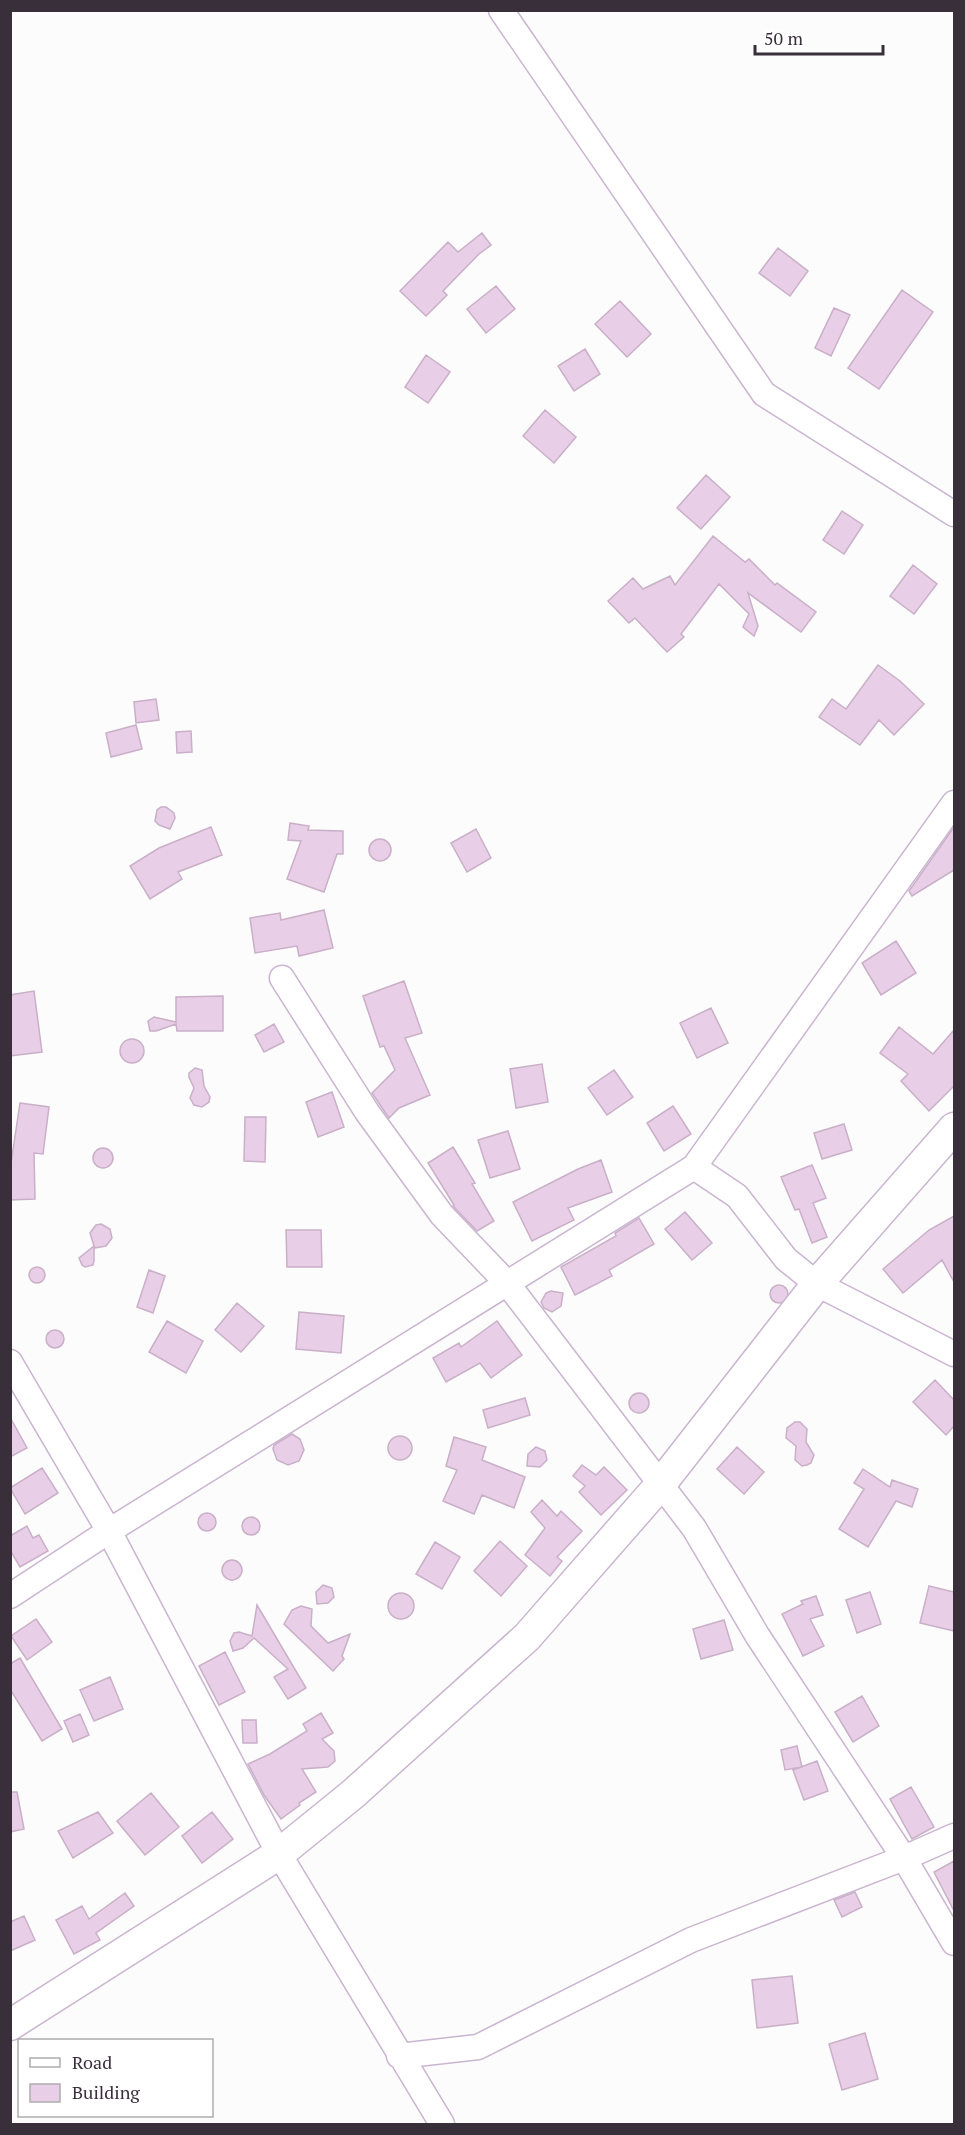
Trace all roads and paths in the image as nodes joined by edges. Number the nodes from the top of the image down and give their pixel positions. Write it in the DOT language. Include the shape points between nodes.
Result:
graph roads {
  1 [pos="501,10"];
  2 [pos="954,514"];
  3 [pos="954,803"];
  4 [pos="282,978"];
  5 [pos="954,1128"];
  6 [pos="694,1167"];
  7 [pos="507,1283"];
  8 [pos="817,1284"];
  9 [pos="954,1354"];
  10 [pos="10,1362"];
  11 [pos="660,1485"];
  12 [pos="109,1531"];
  13 [pos="10,1596"];
  14 [pos="954,1836"];
  15 [pos="279,1854"];
  16 [pos="904,1858"];
  17 [pos="954,1943"];
  18 [pos="10,2025"];
  19 [pos="399,2055"];
  20 [pos="442,2124"];
  1 -- 2 [label="street" via="764,394"];
  3 -- 6 [label="street"];
  4 -- 7 [label="street" via="367,1112 442,1215"];
  5 -- 8 [label="main road"];
  6 -- 7 [label="street"];
  6 -- 8 [label="street" via="737,1196 786,1259"];
  7 -- 11 [label="street"];
  7 -- 12 [label="street"];
  8 -- 9 [label="street"];
  8 -- 11 [label="main road"];
  10 -- 12 [label="street"];
  11 -- 15 [label="main road" via="527,1637 353,1794"];
  11 -- 16 [label="street" via="694,1528 757,1635"];
  12 -- 13 [label="street"];
  12 -- 15 [label="street"];
  14 -- 16 [label="street"];
  15 -- 18 [label="main road"];
  15 -- 19 [label="street"];
  16 -- 17 [label="street"];
  16 -- 19 [label="street" via="691,1940 478,2047"];
  19 -- 20 [label="street"];
}
